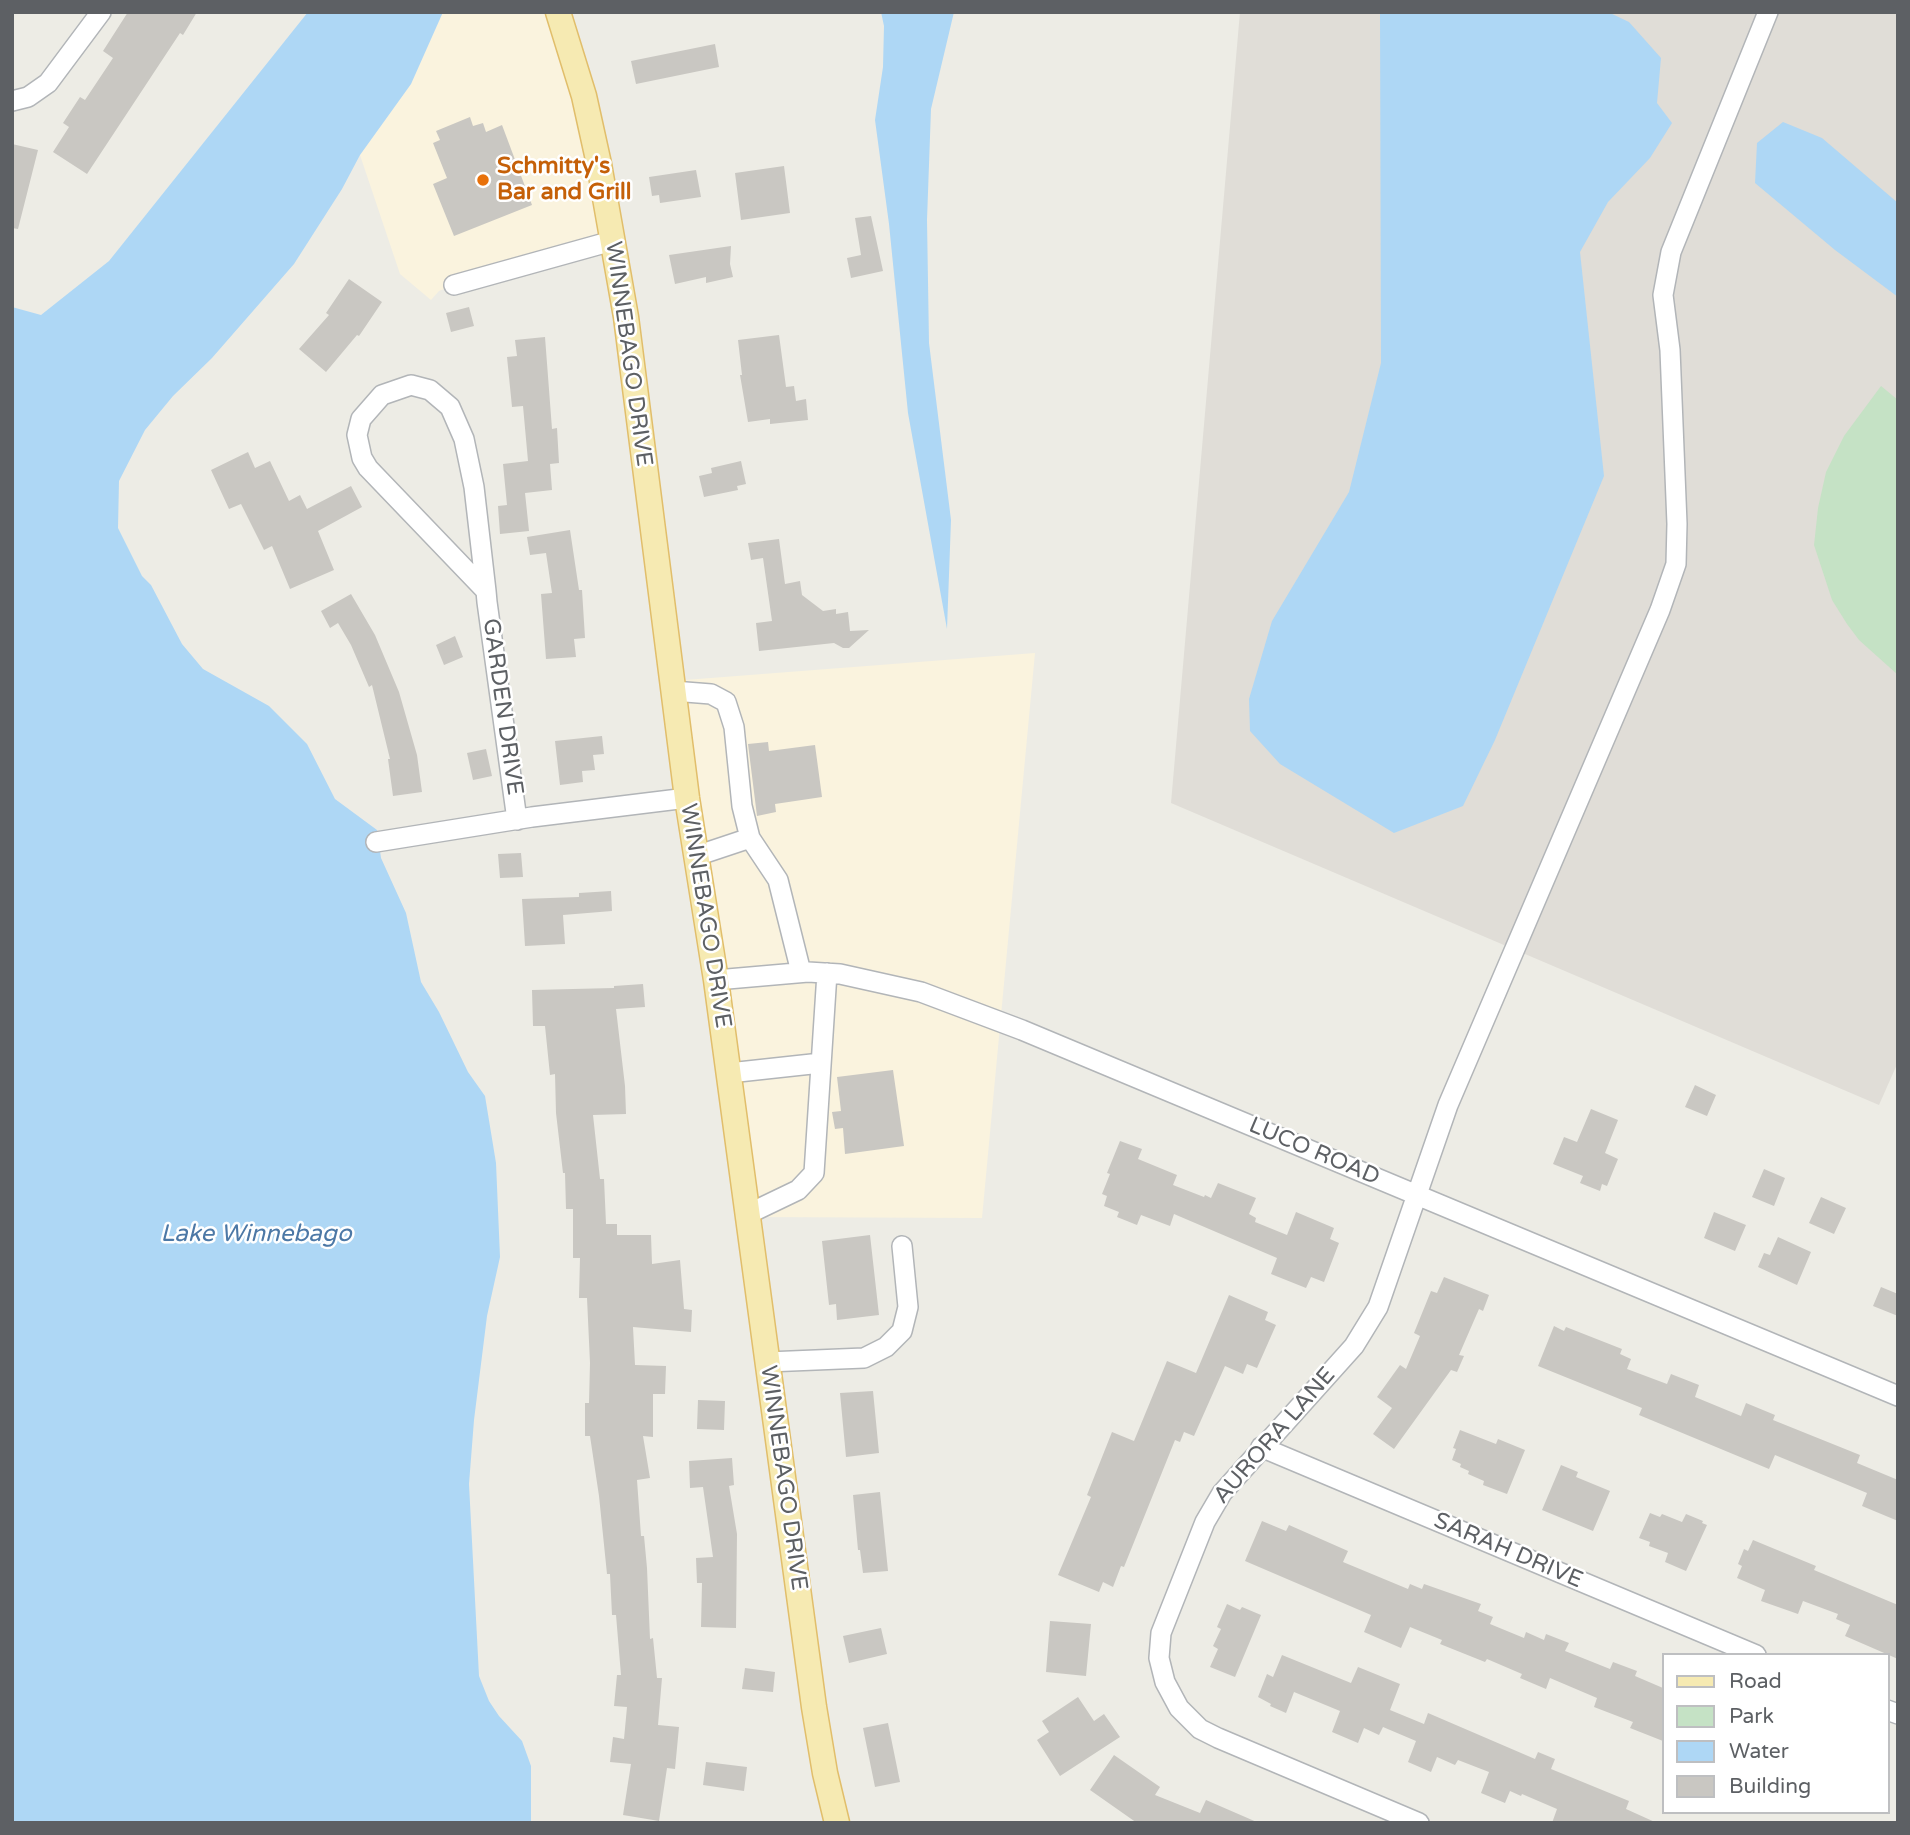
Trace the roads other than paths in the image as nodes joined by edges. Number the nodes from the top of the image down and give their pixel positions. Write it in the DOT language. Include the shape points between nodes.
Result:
graph roads {
  1 [pos="101,12"];
  2 [pos="558,12"];
  3 [pos="1768,12"];
  4 [pos="12,101"];
  5 [pos="612,241"];
  6 [pos="454,285"];
  7 [pos="486,591"];
  8 [pos="673,691"];
  9 [pos="687,797"];
  10 [pos="517,820"];
  11 [pos="750,838"];
  12 [pos="376,842"];
  13 [pos="696,856"];
  14 [pos="801,972"];
  15 [pos="827,973"];
  16 [pos="716,980"];
  17 [pos="821,1063"];
  18 [pos="729,1073"];
  19 [pos="1416,1195"];
  20 [pos="748,1214"];
  21 [pos="902,1246"];
  22 [pos="767,1362"];
  23 [pos="1898,1396"];
  24 [pos="1261,1447"];
  25 [pos="1751,1653"];
  26 [pos="838,1823"];
  27 [pos="1419,1823"];
  1 -- 4 [label="street" via="48,83 28,97"];
  2 -- 5 [label="main road, WINNEBAGO DRIVE" via="584,96"];
  3 -- 19 [label="street, AURORA LANE" via="1671,252 1663,295 1670,363 1676,564 1448,1105"];
  5 -- 6 [label="street"];
  5 -- 8 [label="main road, WINNEBAGO DRIVE" via="626,317"];
  7 -- 7 [label="street, GARDEN DRIVE" via="474,487 464,439 450,407 430,390 411,385 382,395 361,419 357,435 362,458"];
  7 -- 10 [label="street, GARDEN DRIVE"];
  8 -- 9 [label="main road, WINNEBAGO DRIVE"];
  8 -- 11 [label="street" via="711,695 726,702 734,727"];
  9 -- 10 [label="street, GARDEN DRIVE"];
  9 -- 13 [label="main road, WINNEBAGO DRIVE"];
  10 -- 12 [label="street"];
  11 -- 13 [label="street"];
  11 -- 14 [label="street" via="778,880"];
  13 -- 16 [label="main road, WINNEBAGO DRIVE"];
  14 -- 15 [label="street, LUCO ROAD"];
  14 -- 16 [label="street, LUCO ROAD"];
  15 -- 17 [label="street"];
  15 -- 19 [label="street, LUCO ROAD" via="895,984 970,1009"];
  16 -- 18 [label="main road, WINNEBAGO DRIVE"];
  17 -- 18 [label="street"];
  17 -- 20 [label="street" via="814,1173 798,1190"];
  18 -- 20 [label="main road, WINNEBAGO DRIVE"];
  19 -- 23 [label="street, LUCO ROAD"];
  19 -- 24 [label="street, AURORA LANE" via="1369,1325"];
  20 -- 22 [label="main road, WINNEBAGO DRIVE"];
  21 -- 22 [label="street" via="908,1307 902,1331 886,1348 864,1358"];
  22 -- 26 [label="main road, WINNEBAGO DRIVE" via="814,1707"];
  24 -- 25 [label="street, SARAH DRIVE"];
  24 -- 27 [label="street, AURORA LANE" via="1211,1510 1165,1618 1159,1658 1168,1691 1185,1716 1209,1734"];
}
